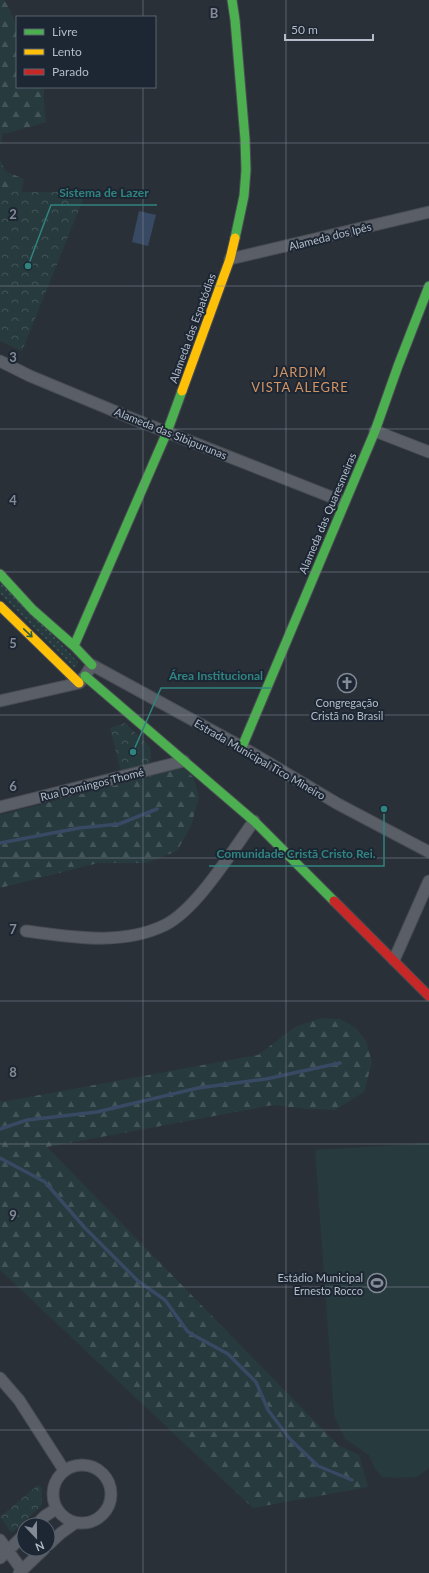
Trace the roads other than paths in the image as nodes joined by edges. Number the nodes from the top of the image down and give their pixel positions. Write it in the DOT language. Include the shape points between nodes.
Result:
graph roads {
  1 [pos="232,0"];
  2 [pos="429,212"];
  3 [pos="230,259"];
  4 [pos="429,286"];
  5 [pos="0,361"];
  6 [pos="375,431"];
  7 [pos="167,432"];
  8 [pos="429,452"];
  9 [pos="344,502"];
  10 [pos="0,574"];
  11 [pos="0,606"];
  12 [pos="74,646"];
  13 [pos="92,665"];
  14 [pos="82,679"];
  15 [pos="0,701"];
  16 [pos="242,747"];
  17 [pos="184,761"];
  18 [pos="0,807"];
  19 [pos="254,821"];
  20 [pos="429,852"];
  21 [pos="429,880"];
  22 [pos="26,931"];
  23 [pos="394,960"];
  24 [pos="429,996"];
  25 [pos="0,1378"];
  26 [pos="64,1470"];
  27 [pos="56,1509"];
  28 [pos="44,1517"];
  29 [pos="75,1523"];
  30 [pos="56,1538"];
  31 [pos="0,1540"];
  32 [pos="16,1542"];
  33 [pos="3,1554"];
  34 [pos="36,1557"];
  35 [pos="21,1572"];
  1 -- 3 [label="street, Alameda das Espatódias" via="245,131 246,170 244,196"];
  2 -- 3 [label="street, Alameda dos Ipês"];
  3 -- 7 [label="street, Alameda das Espatódias"];
  4 -- 6 [label="street, Alameda das Quaresmeiras"];
  5 -- 7 [label="street, Alameda das Sibipurunas" via="30,376"];
  6 -- 8 [label="street"];
  6 -- 9 [label="street, Alameda das Quaresmeiras"];
  7 -- 9 [label="street, Alameda das Sibipurunas"];
  7 -- 12 [label="street, Alameda das Espatódias"];
  9 -- 16 [label="street, Alameda das Quaresmeiras"];
  10 -- 12 [label="street" via="33,610"];
  11 -- 14 [label="street, one-way"];
  12 -- 13 [label="street"];
  13 -- 14 [label="street"];
  13 -- 16 [label="street, Estrada Municipal Tico Mineiro"];
  14 -- 15 [label="street"];
  14 -- 17 [label="street"];
  16 -- 20 [label="street, Estrada Municipal Tico Mineiro" via="338,804"];
  17 -- 18 [label="street, Rua Domingos Thomé"];
  17 -- 19 [label="street"];
  19 -- 22 [label="street" via="187,909 166,924 143,934 112,938 74,938"];
  19 -- 23 [label="street"];
  21 -- 23 [label="street"];
  23 -- 24 [label="street"];
  25 -- 26 [label="street" via="19,1400"];
  26 -- 27 [label="street" via="54,1485 52,1498"];
  26 -- 29 [label="street" via="76,1465 90,1466 101,1472 111,1488 111,1501 105,1513 88,1523"];
  27 -- 28 [label="street"];
  27 -- 29 [label="street" via="64,1518"];
  29 -- 30 [label="street"];
  31 -- 33 [label="street"];
  32 -- 33 [label="street"];
  33 -- 35 [label="street"];
  34 -- 35 [label="street"];
}
